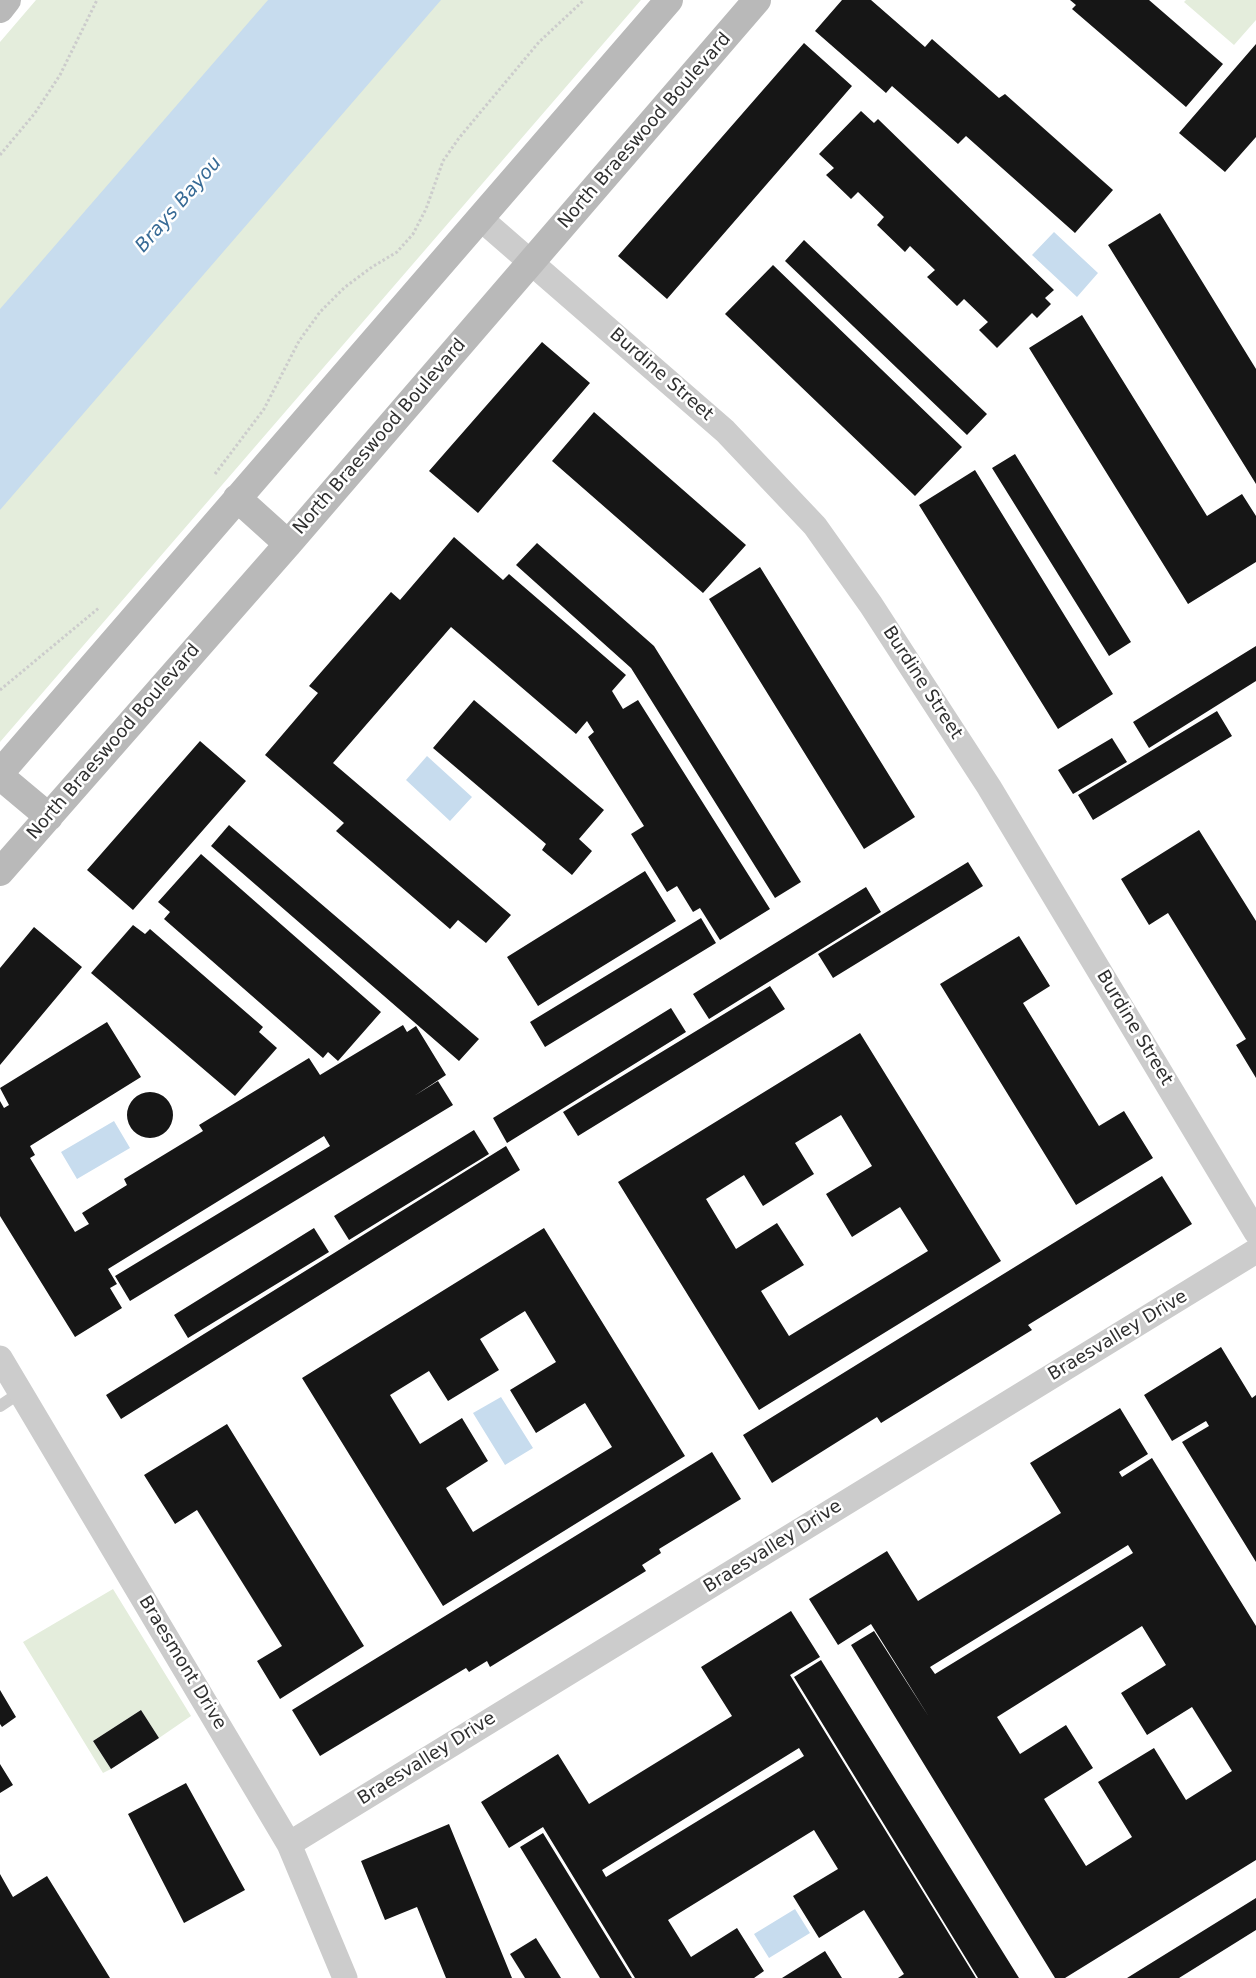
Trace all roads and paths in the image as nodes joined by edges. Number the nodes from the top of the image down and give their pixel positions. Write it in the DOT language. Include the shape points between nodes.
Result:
graph roads {
  1 [pos="7,0"];
  2 [pos="97,0"];
  3 [pos="584,0"];
  4 [pos="669,0"];
  5 [pos="757,0"];
  6 [pos="0,8"];
  7 [pos="0,155"];
  8 [pos="481,219"];
  9 [pos="532,262"];
  10 [pos="212,478"];
  11 [pos="237,498"];
  12 [pos="288,544"];
  13 [pos="107,601"];
  14 [pos="0,690"];
  15 [pos="0,774"];
  16 [pos="49,817"];
  17 [pos="0,872"];
  18 [pos="1256,1232"];
  19 [pos="1256,1251"];
  20 [pos="0,1358"];
  21 [pos="21,1392"];
  22 [pos="0,1406"];
  23 [pos="289,1844"];
  24 [pos="345,1978"];
  1 -- 6 [label="main road"];
  2 -- 7 [label="path" via="60,75 35,113"];
  3 -- 10 [label="path" via="539,42 459,138 443,161 426,210 413,234 397,252 345,287 320,312 299,341 264,409"];
  4 -- 8 [label="main road"];
  5 -- 9 [label="main road, North Braeswood Boulevard"];
  8 -- 9 [label="street, Burdine Street"];
  8 -- 11 [label="main road"];
  9 -- 12 [label="main road, North Braeswood Boulevard"];
  9 -- 18 [label="street, Burdine Street" via="725,431 815,526 871,605 990,787"];
  11 -- 12 [label="main road"];
  11 -- 15 [label="main road"];
  12 -- 16 [label="main road, North Braeswood Boulevard"];
  13 -- 14 [label="path"];
  15 -- 16 [label="main road"];
  16 -- 17 [label="main road, North Braeswood Boulevard"];
  19 -- 23 [label="street, Braesvalley Drive"];
  20 -- 21 [label="street, Braesmont Drive"];
  21 -- 22 [label="lane"];
  21 -- 23 [label="street, Braesmont Drive"];
  23 -- 24 [label="street, Braesmont Drive"];
}
